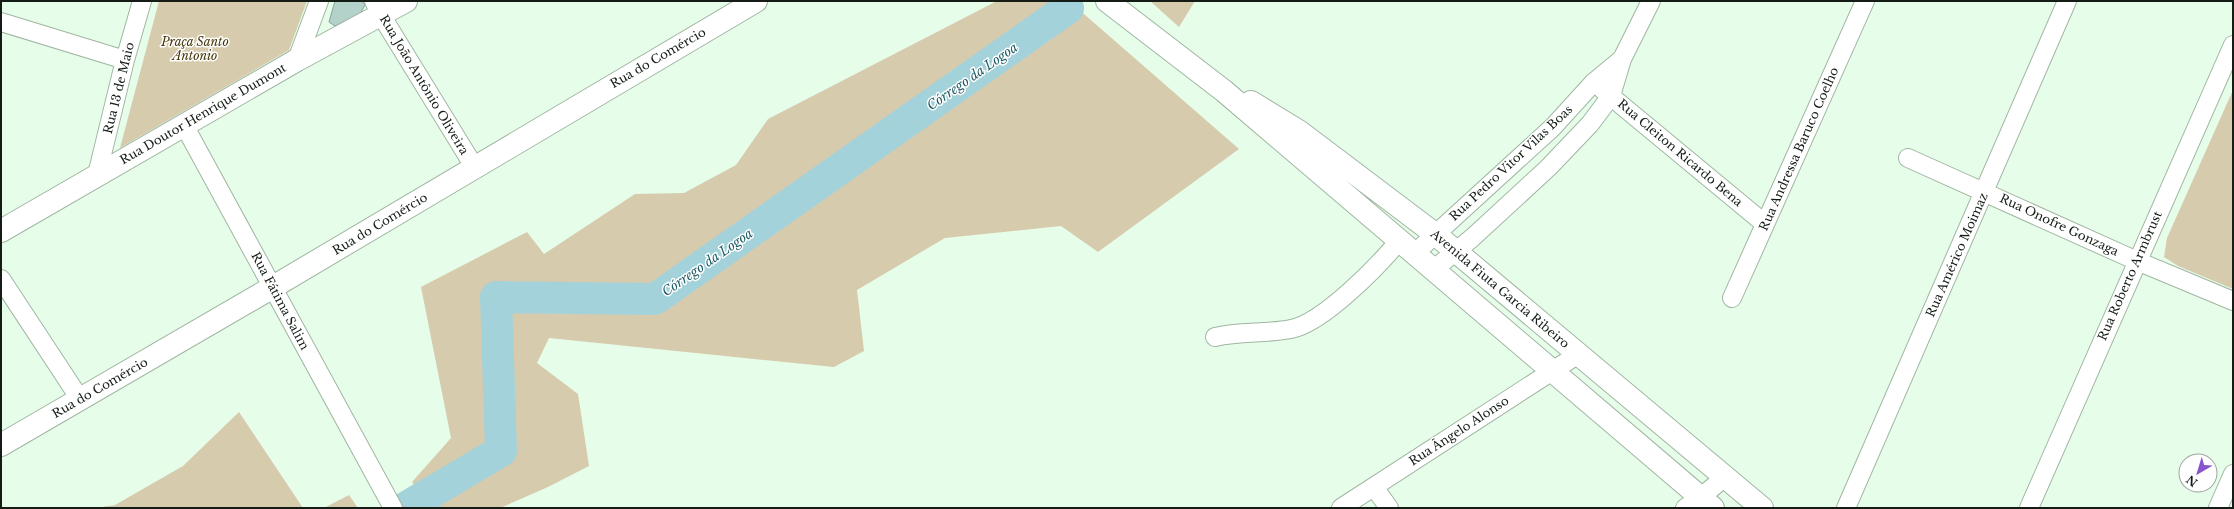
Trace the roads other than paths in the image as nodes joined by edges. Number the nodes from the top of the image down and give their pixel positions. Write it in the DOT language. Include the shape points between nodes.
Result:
graph roads {
  1 [pos="142,1"];
  2 [pos="319,1"];
  3 [pos="406,1"];
  4 [pos="1107,1"];
  5 [pos="1651,1"];
  6 [pos="1865,1"];
  7 [pos="2067,1"];
  8 [pos="745,4"];
  9 [pos="378,8"];
  10 [pos="1,22"];
  11 [pos="2233,46"];
  12 [pos="1622,59"];
  13 [pos="125,60"];
  14 [pos="297,60"];
  15 [pos="1594,83"];
  16 [pos="1224,91"];
  17 [pos="1611,96"];
  18 [pos="184,125"];
  19 [pos="1908,158"];
  20 [pos="474,168"];
  21 [pos="97,175"];
  22 [pos="1984,191"];
  23 [pos="1386,195"];
  24 [pos="1368,215"];
  25 [pos="1765,224"];
  26 [pos="1,230"];
  27 [pos="1435,234"];
  28 [pos="1406,248"];
  29 [pos="1455,251"];
  30 [pos="2137,261"];
  31 [pos="1433,270"];
  32 [pos="1,278"];
  33 [pos="273,288"];
  34 [pos="1732,298"];
  35 [pos="2233,301"];
  36 [pos="1215,337"];
  37 [pos="1577,354"];
  38 [pos="1550,371"];
  39 [pos="80,399"];
  40 [pos="1,445"];
  41 [pos="2233,474"];
  42 [pos="1726,476"];
  43 [pos="1374,487"];
  44 [pos="1699,505"];
  45 [pos="1348,506"];
  46 [pos="393,508"];
  47 [pos="1389,508"];
  48 [pos="1762,508"];
  49 [pos="1846,508"];
  50 [pos="2029,508"];
  51 [pos="2218,508"];
  1 -- 13 [label="street, Rua 13 de Maio"];
  2 -- 14 [label="street"];
  3 -- 9 [label="main road, Rua Doutor Henrique Dumont"];
  4 -- 16 [label="main road, Avenida Fiuta Garcia Ribeiro"];
  5 -- 12 [label="street, Rua Pedro Vitor Vilas Boas"];
  6 -- 25 [label="street, Rua Andressa Baruco Coelho"];
  7 -- 22 [label="street, Rua Américo Moimaz"];
  8 -- 20 [label="main road, Rua do Comércio"];
  9 -- 14 [label="main road, Rua Doutor Henrique Dumont"];
  9 -- 20 [label="street, Rua João Antônio Oliveira"];
  10 -- 13 [label="street"];
  11 -- 30 [label="street, Rua Roberto Armbrust"];
  12 -- 15 [label="street, Rua Pedro Vitor Vilas Boas"];
  12 -- 17 [label="street, Rua Pedro Vitor Vilas Boas"];
  13 -- 21 [label="street, Rua 13 de Maio"];
  14 -- 18 [label="main road, Rua Doutor Henrique Dumont"];
  15 -- 17 [label="street, Rua Cleiton Ricardo Bena"];
  15 -- 27 [label="street, Rua Pedro Vitor Vilas Boas" via="1553,127"];
  16 -- 23 [label="main road, Avenida Fiuta Garcia Ribeiro" via="1273,114"];
  16 -- 24 [label="main road, Avenida Fiuta Garcia Ribeiro"];
  17 -- 25 [label="street, Rua Cleiton Ricardo Bena"];
  17 -- 29 [label="street, Rua Pedro Vitor Vilas Boas" via="1590,124 1548,168"];
  18 -- 21 [label="main road, Rua Doutor Henrique Dumont"];
  18 -- 33 [label="street, Rua Fátima Salim"];
  19 -- 22 [label="street, Rua Onofre Gonzaga"];
  20 -- 33 [label="main road, Rua do Comércio"];
  21 -- 26 [label="main road, Rua Doutor Henrique Dumont"];
  22 -- 30 [label="street, Rua Onofre Gonzaga"];
  22 -- 49 [label="street, Rua Américo Moimaz"];
  23 -- 24 [label="main road"];
  23 -- 27 [label="main road, Avenida Fiuta Garcia Ribeiro"];
  24 -- 28 [label="main road, Avenida Fiuta Garcia Ribeiro"];
  25 -- 34 [label="street, Rua Andressa Baruco Coelho"];
  27 -- 28 [label="street, Rua Pedro Vitor Vilas Boas"];
  27 -- 29 [label="main road, Avenida Fiuta Garcia Ribeiro"];
  28 -- 31 [label="main road, Avenida Fiuta Garcia Ribeiro"];
  28 -- 36 [label="street, Rua Pedro Vitor Vilas Boas" via="1378,266 1356,286 1304,324 1286,330"];
  29 -- 31 [label="street, Rua Pedro Vitor Vilas Boas"];
  29 -- 37 [label="main road, Avenida Fiuta Garcia Ribeiro"];
  30 -- 35 [label="street, Rua Onofre Gonzaga"];
  30 -- 50 [label="street, Rua Roberto Armbrust"];
  31 -- 38 [label="main road, Avenida Fiuta Garcia Ribeiro"];
  32 -- 39 [label="street"];
  33 -- 39 [label="main road, Rua do Comércio"];
  33 -- 46 [label="street, Rua Fátima Salim"];
  37 -- 38 [label="street, Rua Ângelo Alonso"];
  37 -- 42 [label="main road, Avenida Fiuta Garcia Ribeiro"];
  38 -- 43 [label="street, Rua Ângelo Alonso"];
  38 -- 44 [label="main road, Avenida Fiuta Garcia Ribeiro"];
  39 -- 40 [label="main road, Rua do Comércio"];
  41 -- 51 [label="street"];
  42 -- 44 [label="street"];
  42 -- 48 [label="main road, Avenida Fiuta Garcia Ribeiro"];
  43 -- 45 [label="street, Rua Ângelo Alonso"];
  43 -- 47 [label="street"];
}
